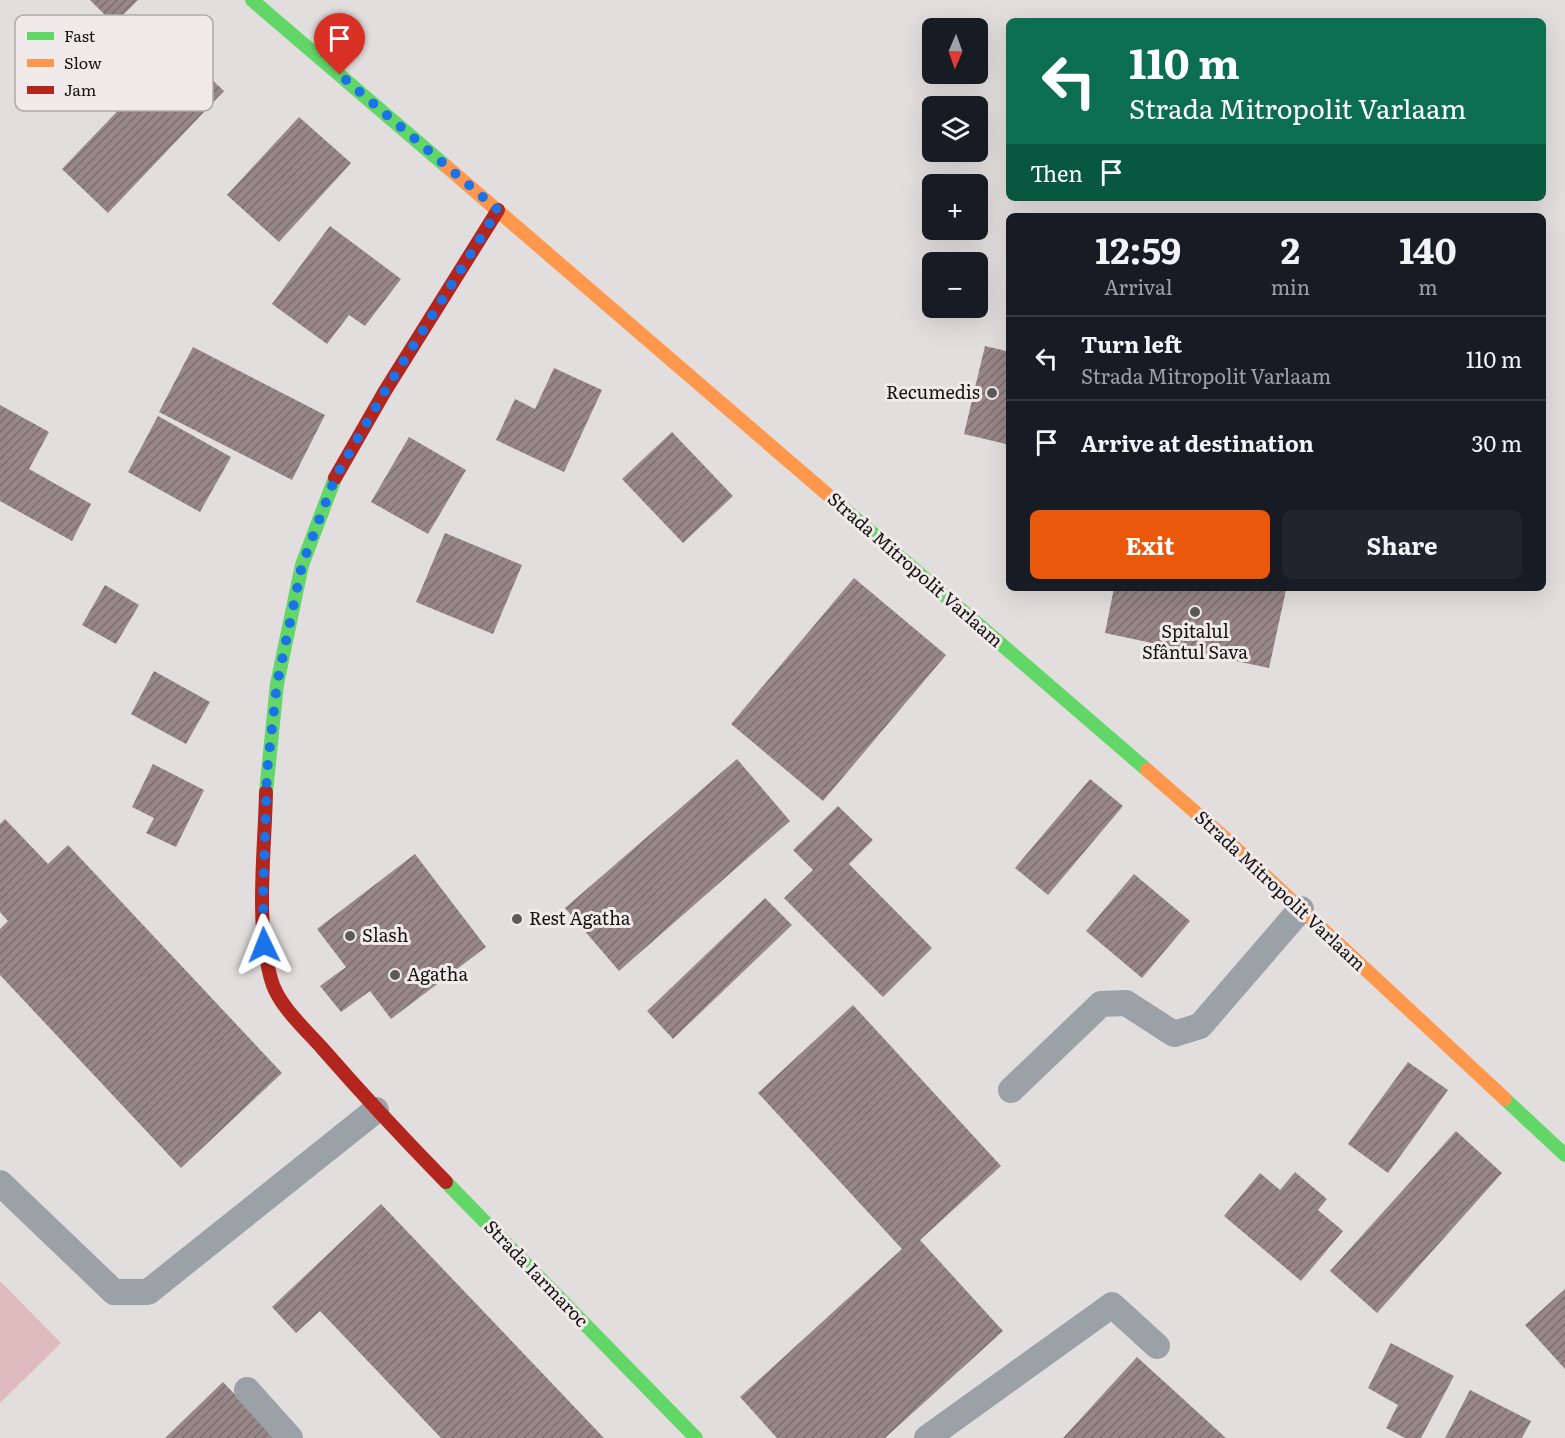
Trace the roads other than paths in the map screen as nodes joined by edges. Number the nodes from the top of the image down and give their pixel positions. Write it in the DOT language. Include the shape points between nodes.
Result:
graph roads {
  1 [pos="252,0"];
  2 [pos="498,210"];
  3 [pos="1302,909"];
  4 [pos="1011,1090"];
  5 [pos="376,1110"];
  6 [pos="1565,1155"];
  7 [pos="0,1183"];
  8 [pos="1157,1346"];
  9 [pos="247,1390"];
  10 [pos="290,1438"];
  11 [pos="696,1438"];
  12 [pos="927,1438"];
  1 -- 2 [label="street, Strada Mitropolit Varlaam"];
  2 -- 3 [label="street, Strada Mitropolit Varlaam"];
  2 -- 5 [label="street, Strada Iarmaroc" via="335,478 302,565 277,684 267,772 263,898 264,945 271,981 288,1010"];
  3 -- 4 [label="lane" via="1200,1026 1174,1034 1126,1003 1101,1004"];
  3 -- 6 [label="street, Strada Mitropolit Varlaam"];
  5 -- 7 [label="lane" via="148,1292 114,1292"];
  5 -- 11 [label="street, Strada Iarmaroc"];
  8 -- 12 [label="lane" via="1112,1305"];
  9 -- 10 [label="lane"];
}
